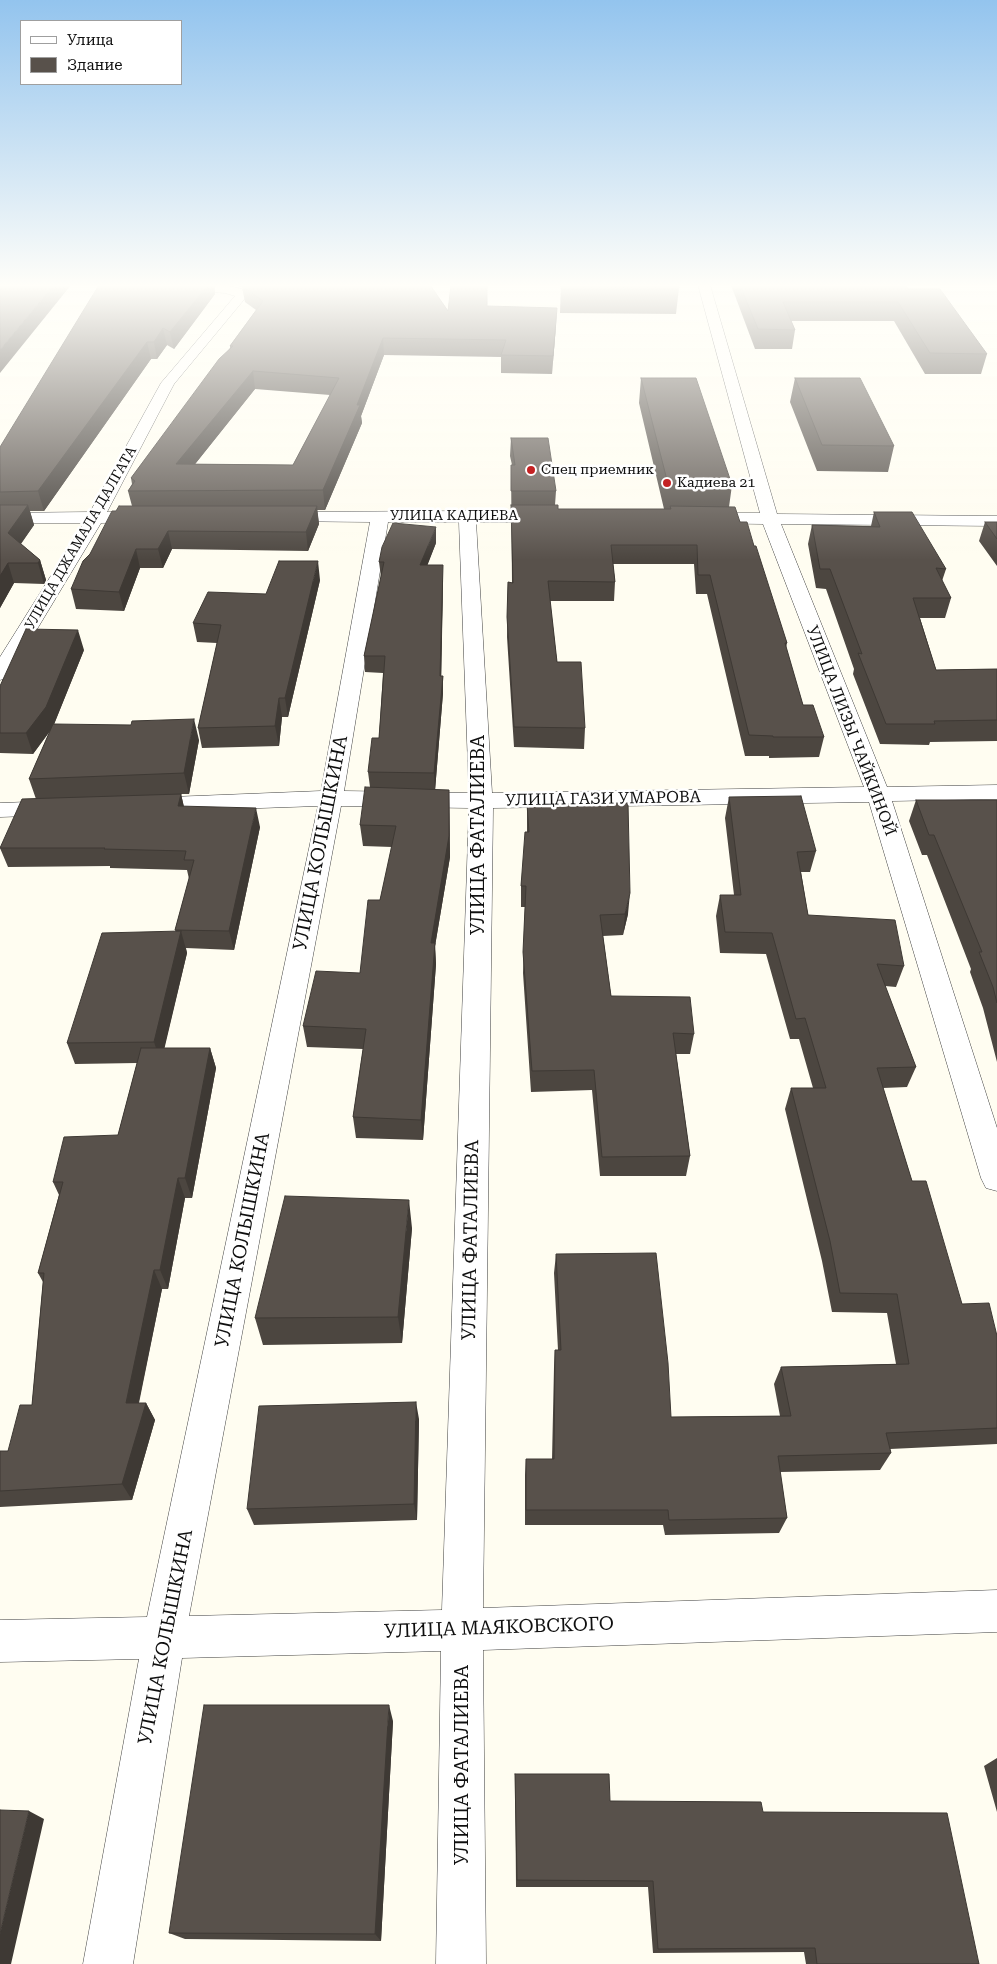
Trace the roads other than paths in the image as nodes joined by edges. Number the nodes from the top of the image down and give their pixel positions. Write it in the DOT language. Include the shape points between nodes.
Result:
graph roads {
  1 [pos="173,377"];
  2 [pos="730,377"];
  3 [pos="380,516"];
  4 [pos="467,516"];
  5 [pos="96,517"];
  6 [pos="164,517"];
  7 [pos="262,517"];
  8 [pos="563,517"];
  9 [pos="0,518"];
  10 [pos="681,518"];
  11 [pos="770,519"];
  12 [pos="997,521"];
  13 [pos="0,674"];
  14 [pos="997,792"];
  15 [pos="878,793"];
  16 [pos="331,798"];
  17 [pos="481,801"];
  18 [pos="127,805"];
  19 [pos="78,807"];
  20 [pos="0,810"];
  21 [pos="997,1178"];
  22 [pos="997,1611"];
  23 [pos="462,1630"];
  24 [pos="164,1637"];
  25 [pos="0,1641"];
  26 [pos="108,1964"];
  27 [pos="462,1964"];
  1 -- 5 [label="street, УЛИЦА ДЖАМАЛА ДАЛГАТА"];
  2 -- 11 [label="street, УЛИЦА ЛИЗЫ ЧАЙКИНОЙ"];
  3 -- 4 [label="street, УЛИЦА КАДИЕВА"];
  3 -- 7 [label="street, УЛИЦА КАДИЕВА"];
  3 -- 16 [label="street, УЛИЦА КОЛЫШКИНА"];
  4 -- 8 [label="street, УЛИЦА КАДИЕВА"];
  4 -- 17 [label="street, УЛИЦА ФАТАЛИЕВА"];
  5 -- 6 [label="street"];
  5 -- 9 [label="street"];
  5 -- 13 [label="street, УЛИЦА ДЖАМАЛА ДАЛГАТА"];
  10 -- 11 [label="street"];
  11 -- 12 [label="street"];
  11 -- 15 [label="street, УЛИЦА ЛИЗЫ ЧАЙКИНОЙ"];
  14 -- 15 [label="street, УЛИЦА ГАЗИ УМАРОВА"];
  15 -- 17 [label="street, УЛИЦА ГАЗИ УМАРОВА"];
  15 -- 21 [label="street, УЛИЦА ЛИЗЫ ЧАЙКИНОЙ"];
  16 -- 17 [label="street, УЛИЦА ГАЗИ УМАРОВА"];
  16 -- 18 [label="street, УЛИЦА ГАЗИ УМАРОВА"];
  16 -- 24 [label="street, УЛИЦА КОЛЫШКИНА"];
  17 -- 23 [label="street, УЛИЦА ФАТАЛИЕВА"];
  19 -- 20 [label="street"];
  22 -- 23 [label="street, УЛИЦА МАЯКОВСКОГО"];
  23 -- 24 [label="street, УЛИЦА МАЯКОВСКОГО"];
  23 -- 27 [label="street, УЛИЦА ФАТАЛИЕВА"];
  24 -- 25 [label="street, УЛИЦА МАЯКОВСКОГО"];
  24 -- 26 [label="street, УЛИЦА КОЛЫШКИНА"];
}
